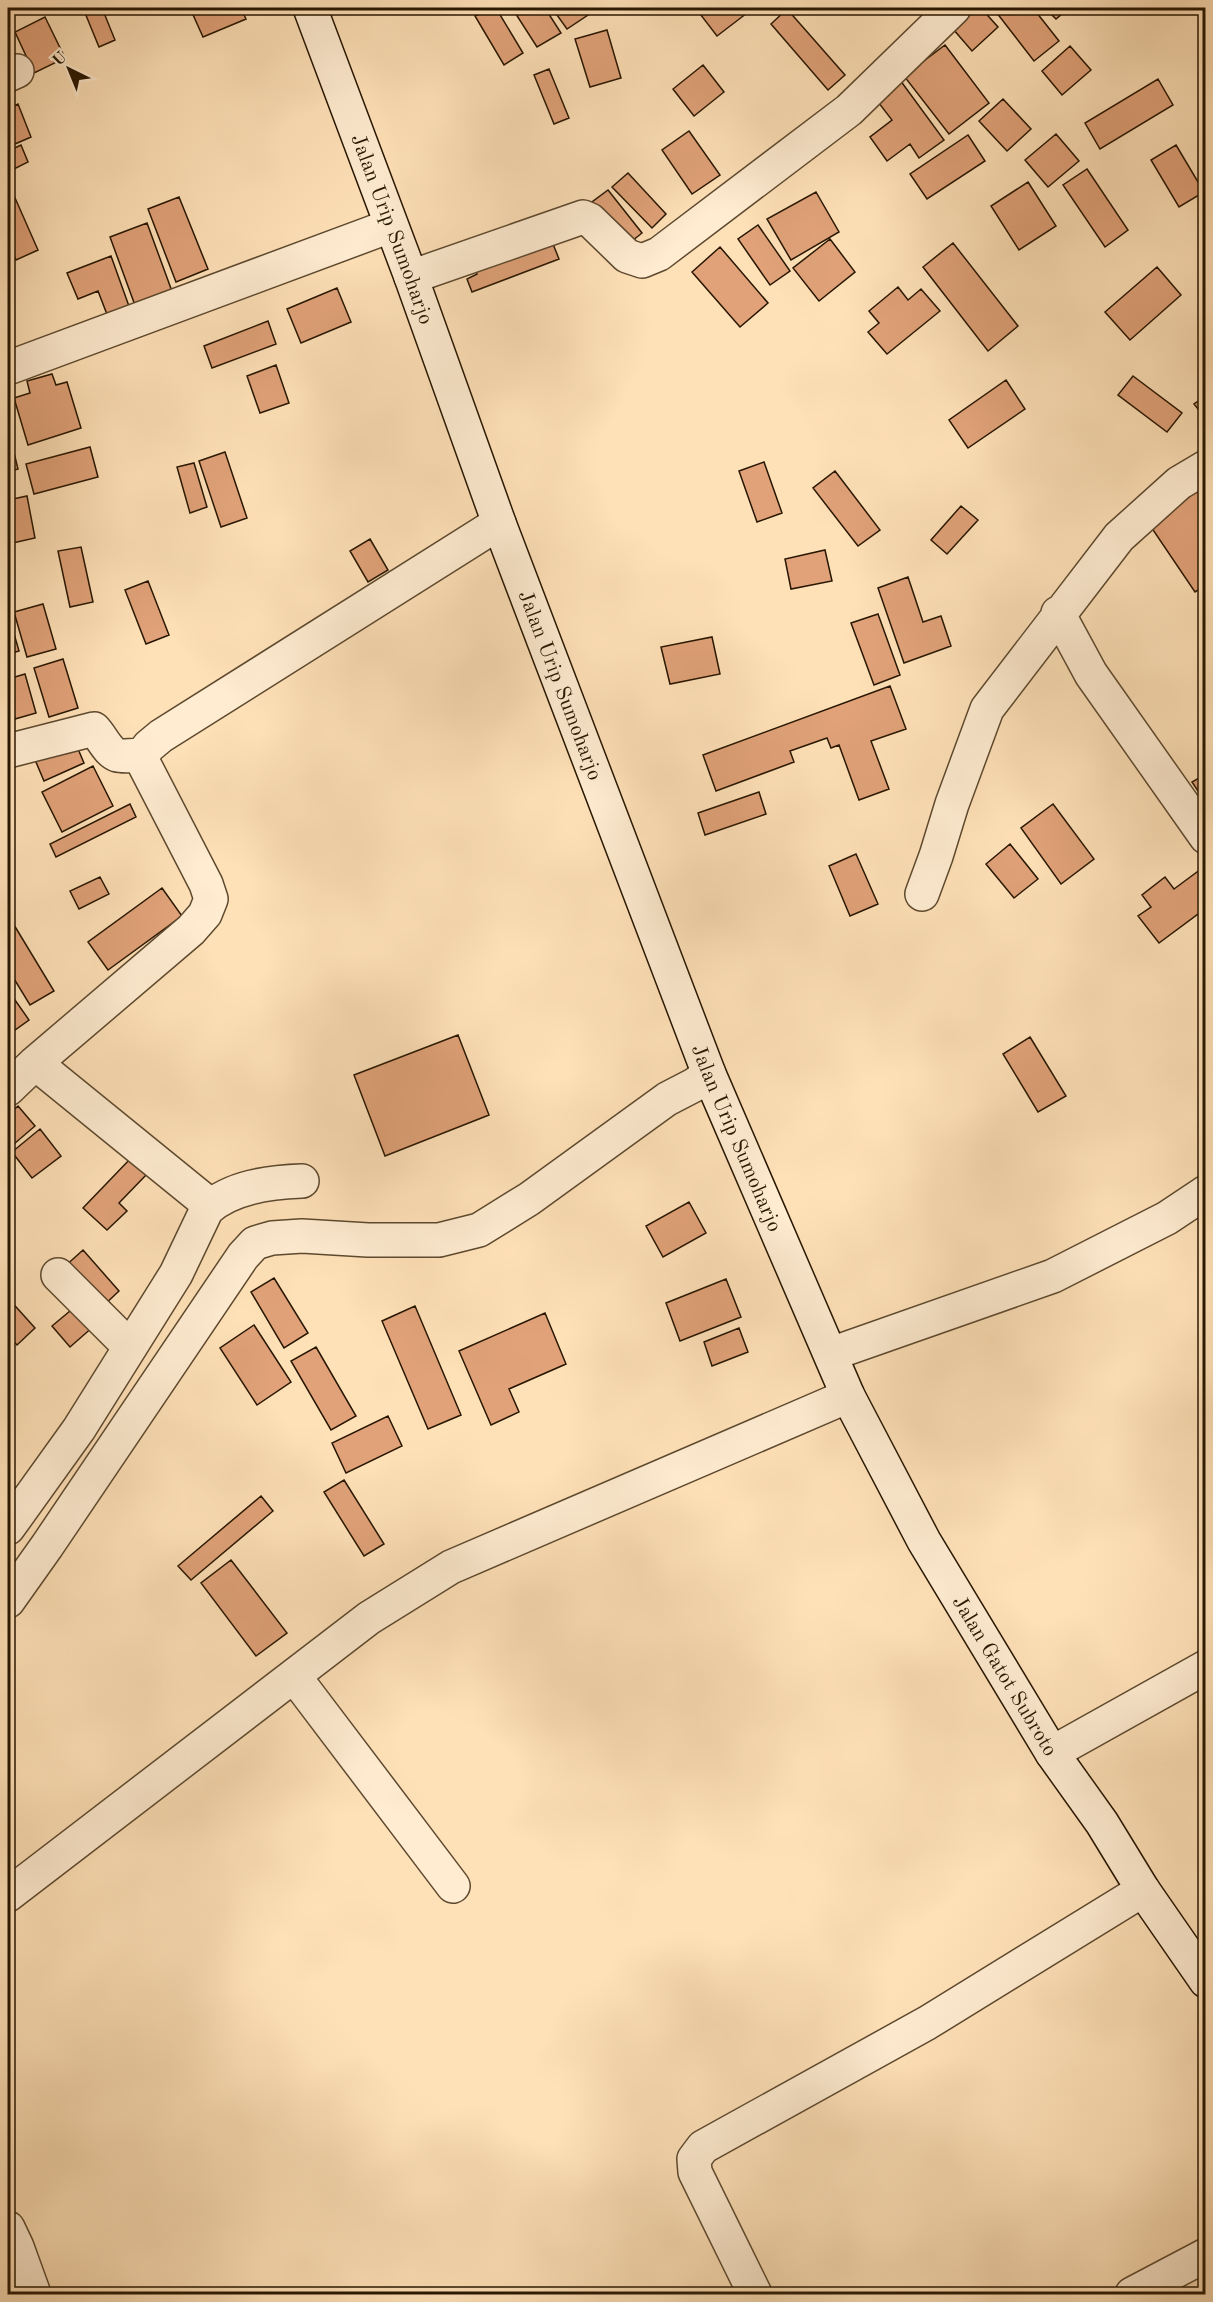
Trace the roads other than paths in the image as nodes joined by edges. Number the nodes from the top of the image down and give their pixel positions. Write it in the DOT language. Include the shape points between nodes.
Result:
graph roads {
  1 [pos="310,8"];
  2 [pos="954,8"];
  3 [pos="390,226"];
  4 [pos="411,278"];
  5 [pos="8,368"];
  6 [pos="1206,467"];
  7 [pos="499,523"];
  8 [pos="1063,623"];
  9 [pos="8,752"];
  10 [pos="142,755"];
  11 [pos="1206,837"];
  12 [pos="922,894"];
  13 [pos="35,1063"];
  14 [pos="709,1074"];
  15 [pos="8,1089"];
  16 [pos="302,1181"];
  17 [pos="1206,1192"];
  18 [pos="211,1206"];
  19 [pos="58,1275"];
  20 [pos="149,1349"];
  21 [pos="831,1354"];
  22 [pos="848,1396"];
  23 [pos="8,1528"];
  24 [pos="8,1601"];
  25 [pos="1206,1667"];
  26 [pos="294,1676"];
  27 [pos="1052,1753"];
  28 [pos="453,1886"];
  29 [pos="1143,1890"];
  30 [pos="8,1895"];
  31 [pos="1204,1975"];
  32 [pos="8,2228"];
  33 [pos="1206,2255"];
  34 [pos="34,2295"];
  35 [pos="755,2295"];
  36 [pos="1132,2295"];
  1 -- 3 [label="street, Jalan Urip Sumoharjo"];
  2 -- 4 [label="street" via="849,110 659,254 642,261 627,256 584,217"];
  3 -- 4 [label="street, Jalan Urip Sumoharjo"];
  3 -- 5 [label="street"];
  4 -- 7 [label="street, Jalan Urip Sumoharjo"];
  6 -- 8 [label="street" via="1179,483 1119,537"];
  7 -- 10 [label="street" via="161,736"];
  7 -- 14 [label="street, Jalan Urip Sumoharjo"];
  8 -- 11 [label="street" via="1091,674"];
  8 -- 12 [label="street" via="987,709"];
  9 -- 10 [label="street" via="93,729 118,755"];
  10 -- 13 [label="street" via="211,899 205,914 191,930"];
  13 -- 15 [label="street"];
  13 -- 18 [label="street"];
  14 -- 20 [label="street" via="479,1230 439,1240 302,1236 255,1243"];
  14 -- 21 [label="street, Jalan Urip Sumoharjo"];
  16 -- 18 [label="street" via="257,1186"];
  17 -- 21 [label="street" via="1167,1218 1053,1276"];
  18 -- 20 [label="street" via="176,1274"];
  19 -- 20 [label="street"];
  20 -- 23 [label="street" via="79,1429"];
  20 -- 24 [label="street"];
  21 -- 22 [label="street, Jalan Gatot Subroto"];
  22 -- 26 [label="street" via="451,1567 369,1618"];
  22 -- 27 [label="street, Jalan Gatot Subroto" via="924,1541"];
  25 -- 27 [label="street"];
  26 -- 28 [label="street"];
  26 -- 30 [label="street"];
  27 -- 29 [label="street, Jalan Gatot Subroto"];
  29 -- 31 [label="street, Jalan Gatot Subroto"];
  29 -- 35 [label="street" via="927,2023 703,2147 694,2159 694,2172"];
  32 -- 34 [label="street"];
  33 -- 36 [label="street"];
}
